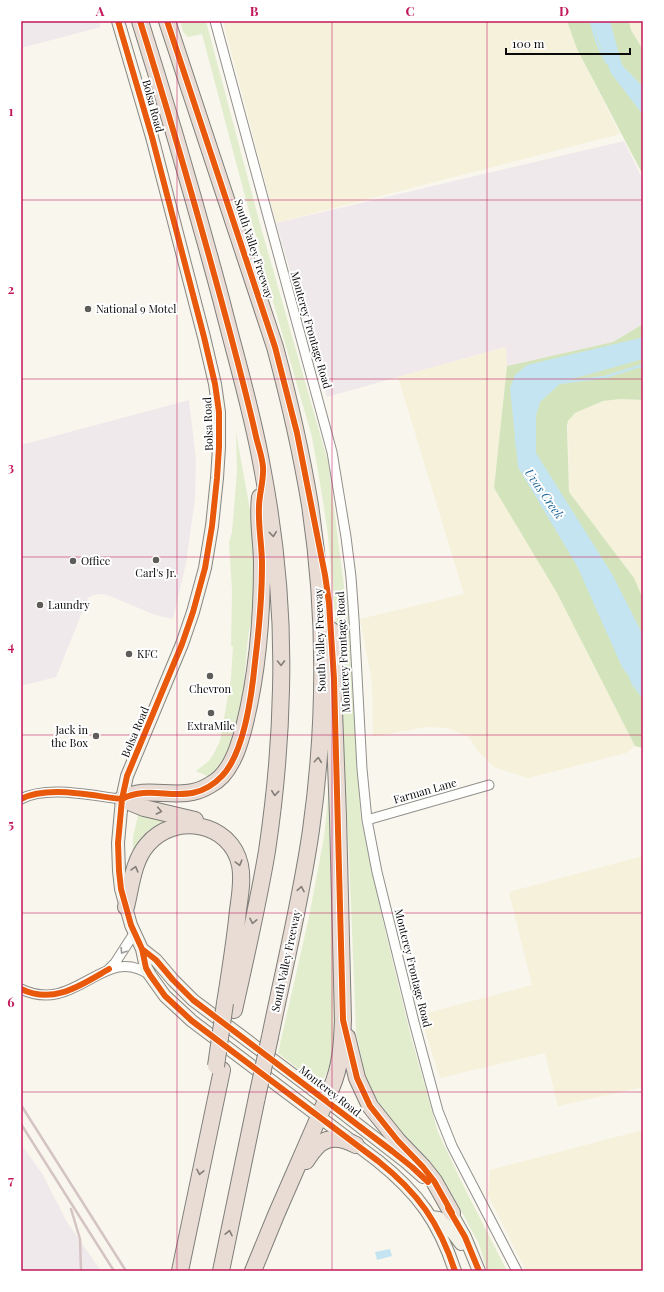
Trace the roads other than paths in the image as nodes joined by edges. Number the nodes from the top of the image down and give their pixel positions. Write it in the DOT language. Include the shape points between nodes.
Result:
graph roads {
  1 [pos="118,21"];
  2 [pos="140,21"];
  3 [pos="168,21"];
  4 [pos="215,21"];
  5 [pos="263,468"];
  6 [pos="307,487"];
  7 [pos="489,785"];
  8 [pos="21,799"];
  9 [pos="122,799"];
  10 [pos="367,820"];
  11 [pos="229,843"];
  12 [pos="126,907"];
  13 [pos="135,932"];
  14 [pos="142,949"];
  15 [pos="109,969"];
  16 [pos="150,975"];
  17 [pos="21,989"];
  18 [pos="230,1007"];
  19 [pos="343,1020"];
  20 [pos="326,1100"];
  21 [pos="319,1117"];
  22 [pos="356,1145"];
  23 [pos="452,1213"];
  24 [pos="431,1217"];
  25 [pos="256,1264"];
  26 [pos="180,1271"];
  27 [pos="221,1271"];
  28 [pos="454,1271"];
  29 [pos="478,1271"];
  30 [pos="517,1271"];
  1 -- 9 [label="main road, Bolsa Road" via="152,138 209,355 220,425 212,526 199,590 182,644 128,774"];
  2 -- 5 [label="highway" via="196,208"];
  3 -- 6 [label="highway, South Valley Freeway" via="275,347 293,416"];
  4 -- 10 [label="street, Monterey Frontage Road" via="332,452 351,577"];
  5 -- 9 [label="highway" via="258,508 262,565 257,644 249,705 232,762 217,781 206,788 174,795 139,793"];
  5 -- 18 [label="highway, one-way" via="279,598 280,731 267,851"];
  6 -- 19 [label="highway" via="325,575 331,627"];
  27 -- 6 [label="highway, South Valley Freeway, one-way, bridge" via="306,860 315,794 320,741 322,668 315,546"];
  7 -- 10 [label="street, Farman Lane"];
  8 -- 9 [label="street" via="34,794 52,792"];
  9 -- 11 [label="highway, one-way" via="144,808 205,823 219,832"];
  9 -- 12 [label="main road, Monterey Road" via="118,853"];
  10 -- 30 [label="street, Monterey Frontage Road" via="393,941 438,1110 452,1146"];
  12 -- 11 [label="highway, one-way" via="140,854 161,832 176,826 193,824 204,827"];
  11 -- 18 [label="highway, one-way" via="238,860 241,877"];
  12 -- 13 [label="main road, Monterey Road"];
  13 -- 14 [label="main road, Monterey Road"];
  13 -- 15 [label="street, one-way"];
  14 -- 16 [label="main road, Monterey Road"];
  14 -- 20 [label="main road, Monterey Road" via="197,1002"];
  15 -- 16 [label="street" via="120,966 133,967"];
  15 -- 17 [label="street" via="72,990 53,995 30,994"];
  16 -- 21 [label="main road, Monterey Road" via="172,1003 188,1018"];
  18 -- 26 [label="highway, one-way" via="208,1134"];
  19 -- 20 [label="highway" via="339,1067"];
  19 -- 23 [label="highway" via="357,1078 370,1106 434,1181"];
  20 -- 21 [label="highway"];
  20 -- 23 [label="main road, Monterey Road" via="412,1167 436,1191"];
  21 -- 22 [label="main road, Monterey Road"];
  21 -- 25 [label="highway"];
  22 -- 24 [label="main road, Monterey Road" via="406,1185"];
  22 -- 25 [label="highway" via="331,1138 314,1149"];
  23 -- 29 [label="main road, Monterey Road" via="466,1237"];
  24 -- 28 [label="main road, Monterey Road" via="445,1244"];
  24 -- 29 [label="main road" via="445,1222"];
}
